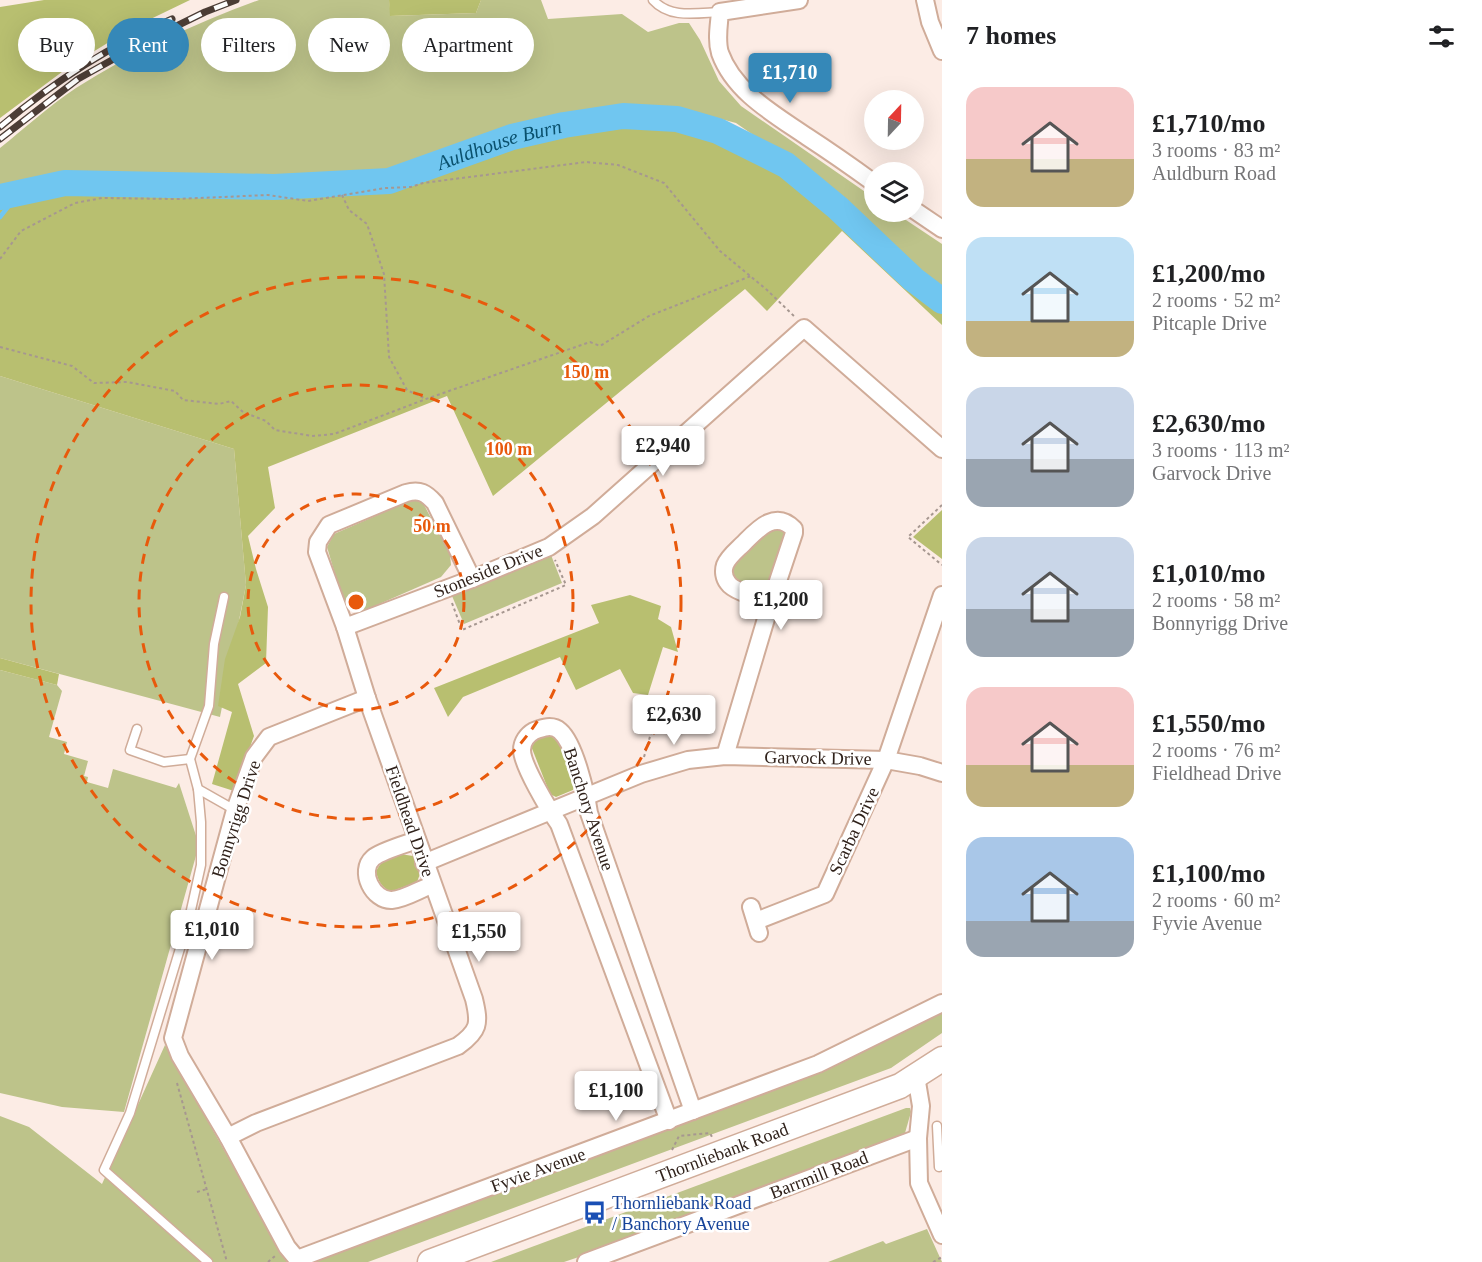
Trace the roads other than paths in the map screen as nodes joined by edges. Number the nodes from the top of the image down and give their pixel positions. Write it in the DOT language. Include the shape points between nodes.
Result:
graph roads {
  1 [pos="653,0"];
  2 [pos="799,0"];
  3 [pos="925,0"];
  4 [pos="720,12"];
  5 [pos="942,51"];
  6 [pos="864,176"];
  7 [pos="924,217"];
  8 [pos="942,229"];
  9 [pos="942,449"];
  10 [pos="472,579"];
  11 [pos="942,595"];
  12 [pos="224,597"];
  13 [pos="771,602"];
  14 [pos="345,627"];
  15 [pos="367,698"];
  16 [pos="137,729"];
  17 [pos="725,756"];
  18 [pos="190,759"];
  19 [pos="886,760"];
  20 [pos="942,773"];
  21 [pos="198,789"];
  22 [pos="586,796"];
  23 [pos="235,810"];
  24 [pos="550,812"];
  25 [pos="417,840"];
  26 [pos="424,862"];
  27 [pos="432,885"];
  28 [pos="755,920"];
  29 [pos="942,1003"];
  30 [pos="942,1059"];
  31 [pos="916,1076"];
  32 [pos="693,1111"];
  33 [pos="669,1121"];
  34 [pos="937,1126"];
  35 [pos="228,1137"];
  36 [pos="918,1138"];
  37 [pos="940,1167"];
  38 [pos="918,1170"];
  39 [pos="942,1235"];
  40 [pos="297,1259"];
  41 [pos="207,1262"];
  42 [pos="429,1262"];
  43 [pos="586,1262"];
  1 -- 4 [label="lane" via="661,9 680,14"];
  2 -- 4 [label="street"];
  3 -- 5 [label="street"];
  4 -- 6 [label="street" via="719,52 742,88"];
  7 -- 8 [label="street"];
  9 -- 10 [label="street, Stoneside Drive" via="804,328 593,516 549,547"];
  10 -- 14 [label="street, Stoneside Drive"];
  10 -- 14 [label="street, Fieldhead Drive" via="435,503 417,490 406,493 329,525 318,542 317,552"];
  11 -- 19 [label="street, Scarba Drive"];
  12 -- 18 [label="lane" via="214,644 209,706"];
  13 -- 13 [label="street" via="732,588 724,567 756,530 774,520 790,525 794,532"];
  13 -- 17 [label="street"];
  14 -- 15 [label="street, Fieldhead Drive"];
  15 -- 23 [label="street, Bonnyrigg Drive" via="269,736 254,757"];
  15 -- 25 [label="street, Fieldhead Drive"];
  16 -- 18 [label="lane" via="130,750 165,762"];
  17 -- 19 [label="street, Garvock Drive"];
  17 -- 22 [label="street, Garvock Drive" via="671,764"];
  18 -- 21 [label="lane"];
  19 -- 20 [label="street, Garvock Drive"];
  19 -- 28 [label="street, Scarba Drive" via="825,894"];
  21 -- 23 [label="lane"];
  21 -- 41 [label="lane" via="201,865 189,919 137,1093 104,1170"];
  22 -- 24 [label="street, Garvock Drive"];
  22 -- 24 [label="street, Banchory Avenue" via="566,740 559,730 550,726 540,728 530,733 521,752"];
  22 -- 32 [label="street, Banchory Avenue"];
  23 -- 35 [label="street, Bonnyrigg Drive" via="173,1038"];
  24 -- 26 [label="street, Garvock Drive"];
  24 -- 33 [label="street, Banchory Avenue" via="559,824"];
  25 -- 26 [label="street, Fieldhead Drive"];
  25 -- 27 [label="street" via="374,857 367,873 369,882 383,899 393,900"];
  26 -- 27 [label="street, Fieldhead Drive"];
  27 -- 35 [label="street, Fieldhead Drive" via="474,999 478,1017 472,1036 458,1046"];
  29 -- 32 [label="street, Fyvie Avenue" via="818,1064"];
  30 -- 31 [label="main road, Thornliebank Road"];
  31 -- 36 [label="street" via="921,1106"];
  31 -- 42 [label="main road, Thornliebank Road" via="900,1086"];
  32 -- 33 [label="street, Fyvie Avenue"];
  33 -- 40 [label="street, Fyvie Avenue"];
  34 -- 37 [label="lane"];
  35 -- 40 [label="street, Bonnyrigg Drive"];
  36 -- 38 [label="street"];
  36 -- 43 [label="street, Barrmill Road"];
  37 -- 38 [label="lane"];
  38 -- 39 [label="street"];
}
